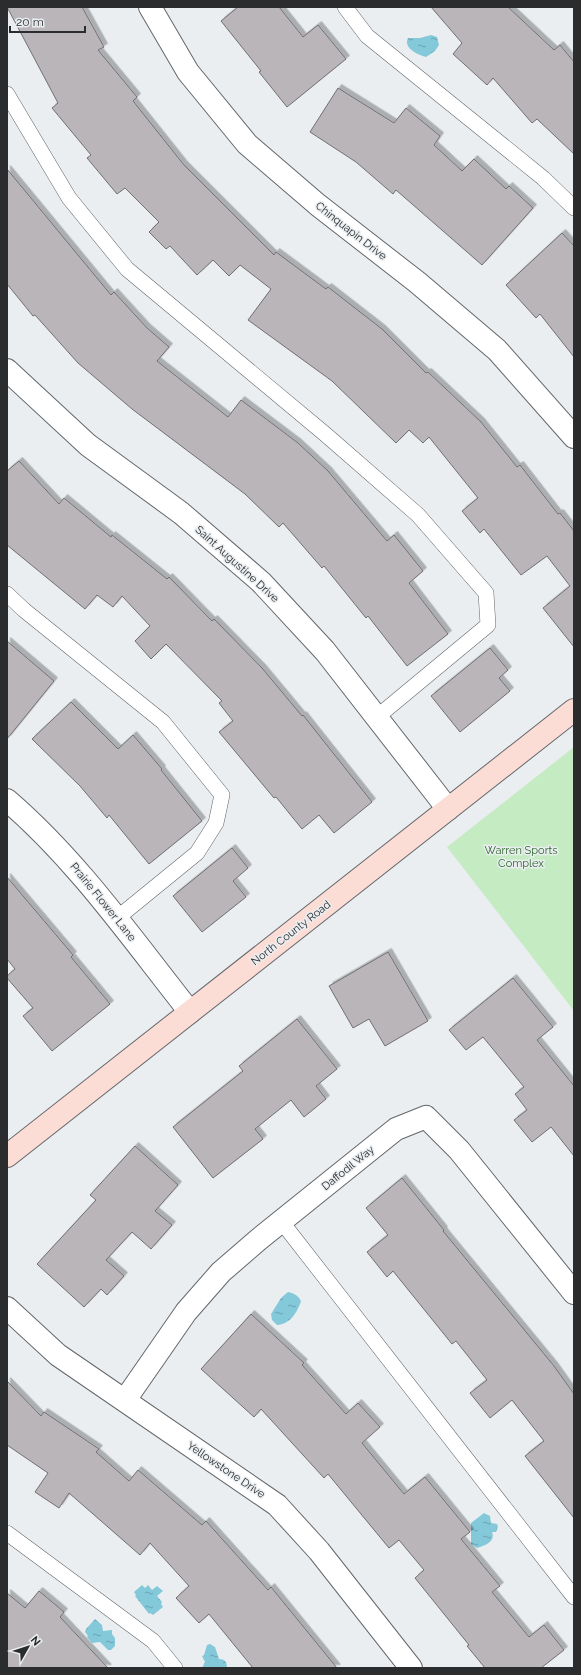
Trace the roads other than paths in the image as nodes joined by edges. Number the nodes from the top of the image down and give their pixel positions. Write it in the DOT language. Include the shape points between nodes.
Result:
graph roads {
  1 [pos="150,7"];
  2 [pos="345,7"];
  3 [pos="7,94"];
  4 [pos="574,208"];
  5 [pos="7,370"];
  6 [pos="574,437"];
  7 [pos="7,594"];
  8 [pos="574,710"];
  9 [pos="377,717"];
  10 [pos="7,800"];
  11 [pos="448,809"];
  12 [pos="116,919"];
  13 [pos="190,1012"];
  14 [pos="7,1156"];
  15 [pos="281,1221"];
  16 [pos="574,1293"];
  17 [pos="7,1308"];
  18 [pos="125,1400"];
  19 [pos="7,1533"];
  20 [pos="574,1597"];
  21 [pos="174,1668"];
  22 [pos="411,1668"];
  1 -- 6 [label="street, Chinquapin Drive" via="188,72 247,144 318,206 416,282 497,350"];
  2 -- 4 [label="lane" via="367,36 543,178"];
  3 -- 9 [label="lane" via="69,198 127,269 418,515 486,593 488,625"];
  5 -- 9 [label="street, Saint Augustine Drive" via="88,445 181,513 260,582 325,651"];
  7 -- 12 [label="lane" via="163,722 222,795 216,823 197,853"];
  8 -- 11 [label="street, North County Road"];
  9 -- 11 [label="street, Saint Augustine Drive"];
  10 -- 12 [label="street, Prairie Flower Lane" via="31,820 77,869"];
  11 -- 13 [label="street, North County Road"];
  12 -- 13 [label="street, Prairie Flower Lane"];
  13 -- 14 [label="street, North County Road"];
  15 -- 16 [label="street, Daffodil Way" via="396,1129 426,1117 459,1150"];
  15 -- 18 [label="street, Daffodil Way" via="221,1272 186,1312"];
  15 -- 20 [label="lane"];
  17 -- 18 [label="street, Yellowstone Drive" via="58,1355"];
  18 -- 22 [label="street, Yellowstone Drive" via="277,1505 319,1551"];
  19 -- 21 [label="lane" via="152,1641"];
}
